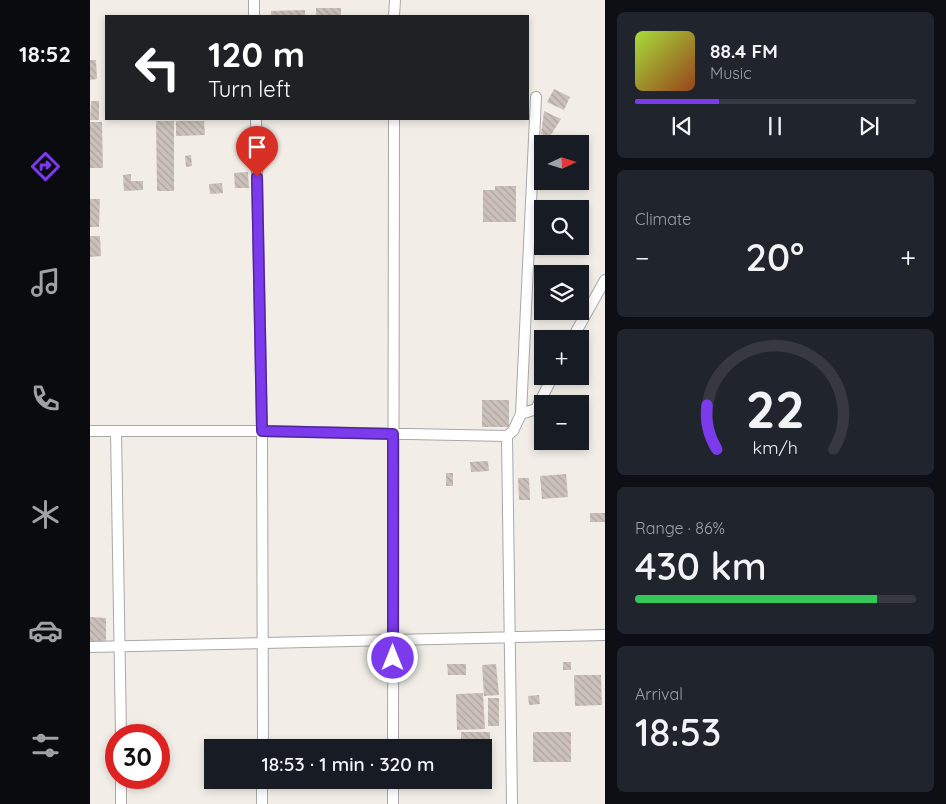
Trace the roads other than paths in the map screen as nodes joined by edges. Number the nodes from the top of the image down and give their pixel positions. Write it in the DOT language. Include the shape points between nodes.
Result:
graph roads {
  1 [pos="254,0"];
  2 [pos="394,0"];
  3 [pos="254,15"];
  4 [pos="394,15"];
  5 [pos="536,97"];
  6 [pos="256,120"];
  7 [pos="394,120"];
  8 [pos="605,280"];
  9 [pos="577,330"];
  10 [pos="548,385"];
  11 [pos="520,414"];
  12 [pos="90,431"];
  13 [pos="116,431"];
  14 [pos="262,431"];
  15 [pos="393,434"];
  16 [pos="507,436"];
  17 [pos="605,635"];
  18 [pos="512,636"];
  19 [pos="393,641"];
  20 [pos="263,644"];
  21 [pos="90,647"];
  22 [pos="121,647"];
  23 [pos="121,724"];
  24 [pos="262,739"];
  25 [pos="393,739"];
  26 [pos="121,789"];
  27 [pos="262,789"];
  28 [pos="393,789"];
  29 [pos="121,804"];
  30 [pos="262,804"];
  31 [pos="393,804"];
  32 [pos="512,804"];
  1 -- 3 [label="street"];
  2 -- 4 [label="street"];
  5 -- 11 [label="street"];
  6 -- 14 [label="street"];
  7 -- 15 [label="street"];
  8 -- 9 [label="street"];
  10 -- 11 [label="street" via="536,409"];
  11 -- 16 [label="street" via="513,431"];
  12 -- 13 [label="street"];
  13 -- 14 [label="street"];
  13 -- 22 [label="street"];
  14 -- 15 [label="street"];
  14 -- 20 [label="street"];
  15 -- 16 [label="street"];
  15 -- 19 [label="street"];
  16 -- 18 [label="street"];
  17 -- 18 [label="street"];
  18 -- 19 [label="street"];
  18 -- 32 [label="street"];
  19 -- 20 [label="street"];
  19 -- 25 [label="street"];
  20 -- 22 [label="street"];
  20 -- 24 [label="street"];
  21 -- 22 [label="street"];
  22 -- 23 [label="street"];
  26 -- 29 [label="street"];
  27 -- 30 [label="street"];
  28 -- 31 [label="street"];
}
